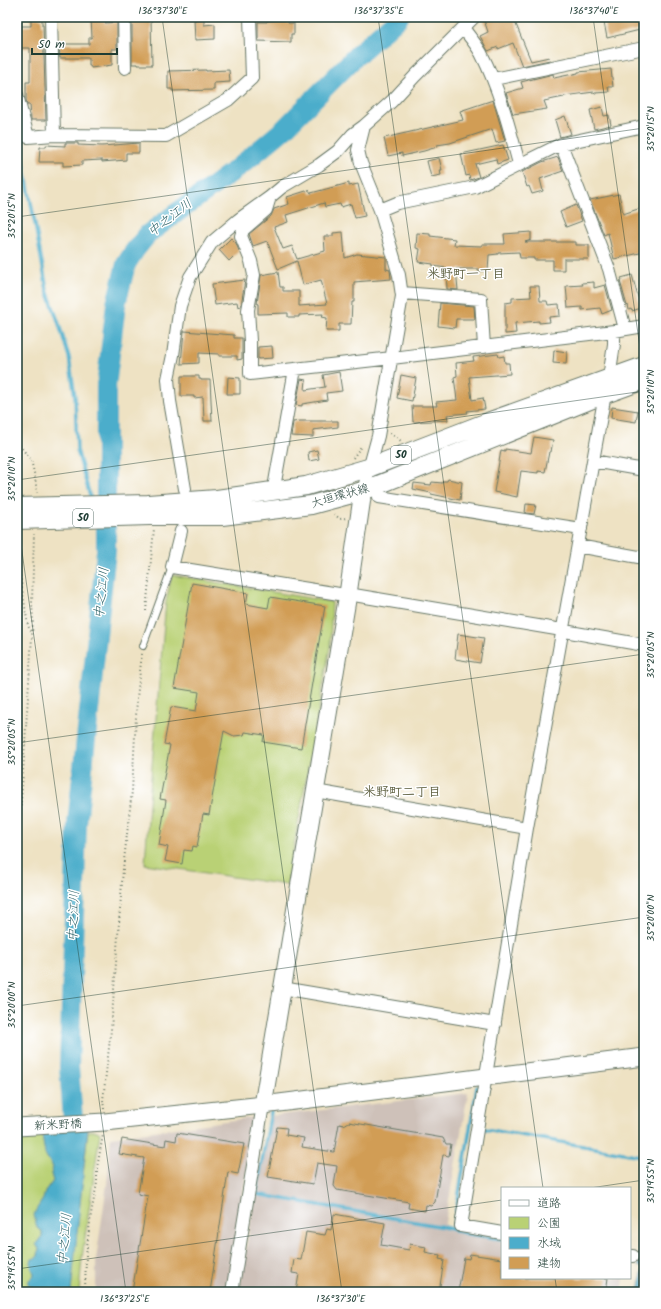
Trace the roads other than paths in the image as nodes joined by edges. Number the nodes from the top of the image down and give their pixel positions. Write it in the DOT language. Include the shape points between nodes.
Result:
graph roads {
  1 [pos="51,17"];
  2 [pos="124,17"];
  3 [pos="250,17"];
  4 [pos="474,17"];
  5 [pos="463,28"];
  6 [pos="644,48"];
  7 [pos="125,68"];
  8 [pos="494,79"];
  9 [pos="17,95"];
  10 [pos="364,126"];
  11 [pos="644,126"];
  12 [pos="54,135"];
  13 [pos="561,144"];
  14 [pos="519,164"];
  15 [pos="270,197"];
  16 [pos="380,210"];
  17 [pos="402,293"];
  18 [pos="644,326"];
  19 [pos="620,330"];
  20 [pos="484,347"];
  21 [pos="392,358"];
  22 [pos="644,366"];
  23 [pos="295,369"];
  24 [pos="644,380"];
  25 [pos="607,386"];
  26 [pos="593,461"];
  27 [pos="368,468"];
  28 [pos="644,470"];
  29 [pos="275,482"];
  30 [pos="185,489"];
  31 [pos="371,494"];
  32 [pos="17,507"];
  33 [pos="151,515"];
  34 [pos="17,520"];
  35 [pos="581,529"];
  36 [pos="181,531"];
  37 [pos="578,546"];
  38 [pos="644,558"];
  39 [pos="172,567"];
  40 [pos="348,594"];
  41 [pos="562,630"];
  42 [pos="644,645"];
  43 [pos="143,646"];
  44 [pos="315,791"];
  45 [pos="528,828"];
  46 [pos="282,988"];
  47 [pos="495,1024"];
  48 [pos="644,1057"];
  49 [pos="486,1077"];
  50 [pos="263,1104"];
  51 [pos="17,1127"];
  52 [pos="501,1234"];
  53 [pos="232,1292"];
  1 -- 12 [label="street"];
  2 -- 7 [label="street"];
  3 -- 12 [label="street" via="252,78 228,100 166,136"];
  4 -- 5 [label="street"];
  5 -- 8 [label="street" via="480,52"];
  5 -- 10 [label="street"];
  6 -- 8 [label="street"];
  8 -- 14 [label="street"];
  9 -- 12 [label="street" via="28,137"];
  10 -- 15 [label="street" via="338,151"];
  10 -- 16 [label="street" via="358,150"];
  11 -- 13 [label="street"];
  13 -- 14 [label="street"];
  13 -- 19 [label="street" via="609,269"];
  14 -- 16 [label="street" via="475,187 397,203"];
  15 -- 23 [label="street" via="266,210 243,230 241,236 254,275 248,310 250,374"];
  15 -- 30 [label="street" via="212,242 190,277 180,306 168,379"];
  16 -- 17 [label="street"];
  17 -- 20 [label="street" via="481,299"];
  17 -- 21 [label="street"];
  18 -- 19 [label="street"];
  19 -- 20 [label="street"];
  19 -- 25 [label="street" via="614,344"];
  20 -- 21 [label="street"];
  21 -- 23 [label="street"];
  21 -- 27 [label="street" via="378,436"];
  22 -- 25 [label="main road, 大垣環状線 / 50"];
  23 -- 29 [label="street"];
  24 -- 25 [label="main road, 大垣環状線 / 50"];
  25 -- 26 [label="street"];
  25 -- 27 [label="main road, 大垣環状線 / 50"];
  25 -- 31 [label="main road, 大垣環状線 / 50"];
  26 -- 28 [label="street"];
  26 -- 35 [label="street"];
  27 -- 31 [label="street"];
  27 -- 33 [label="main road, 大垣環状線 / 50" via="306,486 217,499"];
  31 -- 33 [label="main road, 大垣環状線 / 50" via="311,505 222,516"];
  31 -- 35 [label="street"];
  31 -- 40 [label="street"];
  32 -- 33 [label="main road, 大垣環状線 / 50"];
  33 -- 34 [label="main road, 大垣環状線 / 50"];
  35 -- 37 [label="street"];
  36 -- 39 [label="street"];
  37 -- 38 [label="street"];
  37 -- 41 [label="street"];
  39 -- 40 [label="street"];
  39 -- 43 [label="lane"];
  40 -- 41 [label="street"];
  40 -- 44 [label="street"];
  41 -- 42 [label="street"];
  41 -- 45 [label="street"];
  44 -- 45 [label="street"];
  44 -- 46 [label="street"];
  45 -- 47 [label="street"];
  46 -- 47 [label="street"];
  46 -- 50 [label="street"];
  47 -- 49 [label="street"];
  48 -- 49 [label="street, 新米野橋"];
  49 -- 50 [label="street, 新米野橋"];
  49 -- 52 [label="street" via="461,1226"];
  50 -- 51 [label="street, 新米野橋" via="102,1122"];
  50 -- 53 [label="street"];
}
